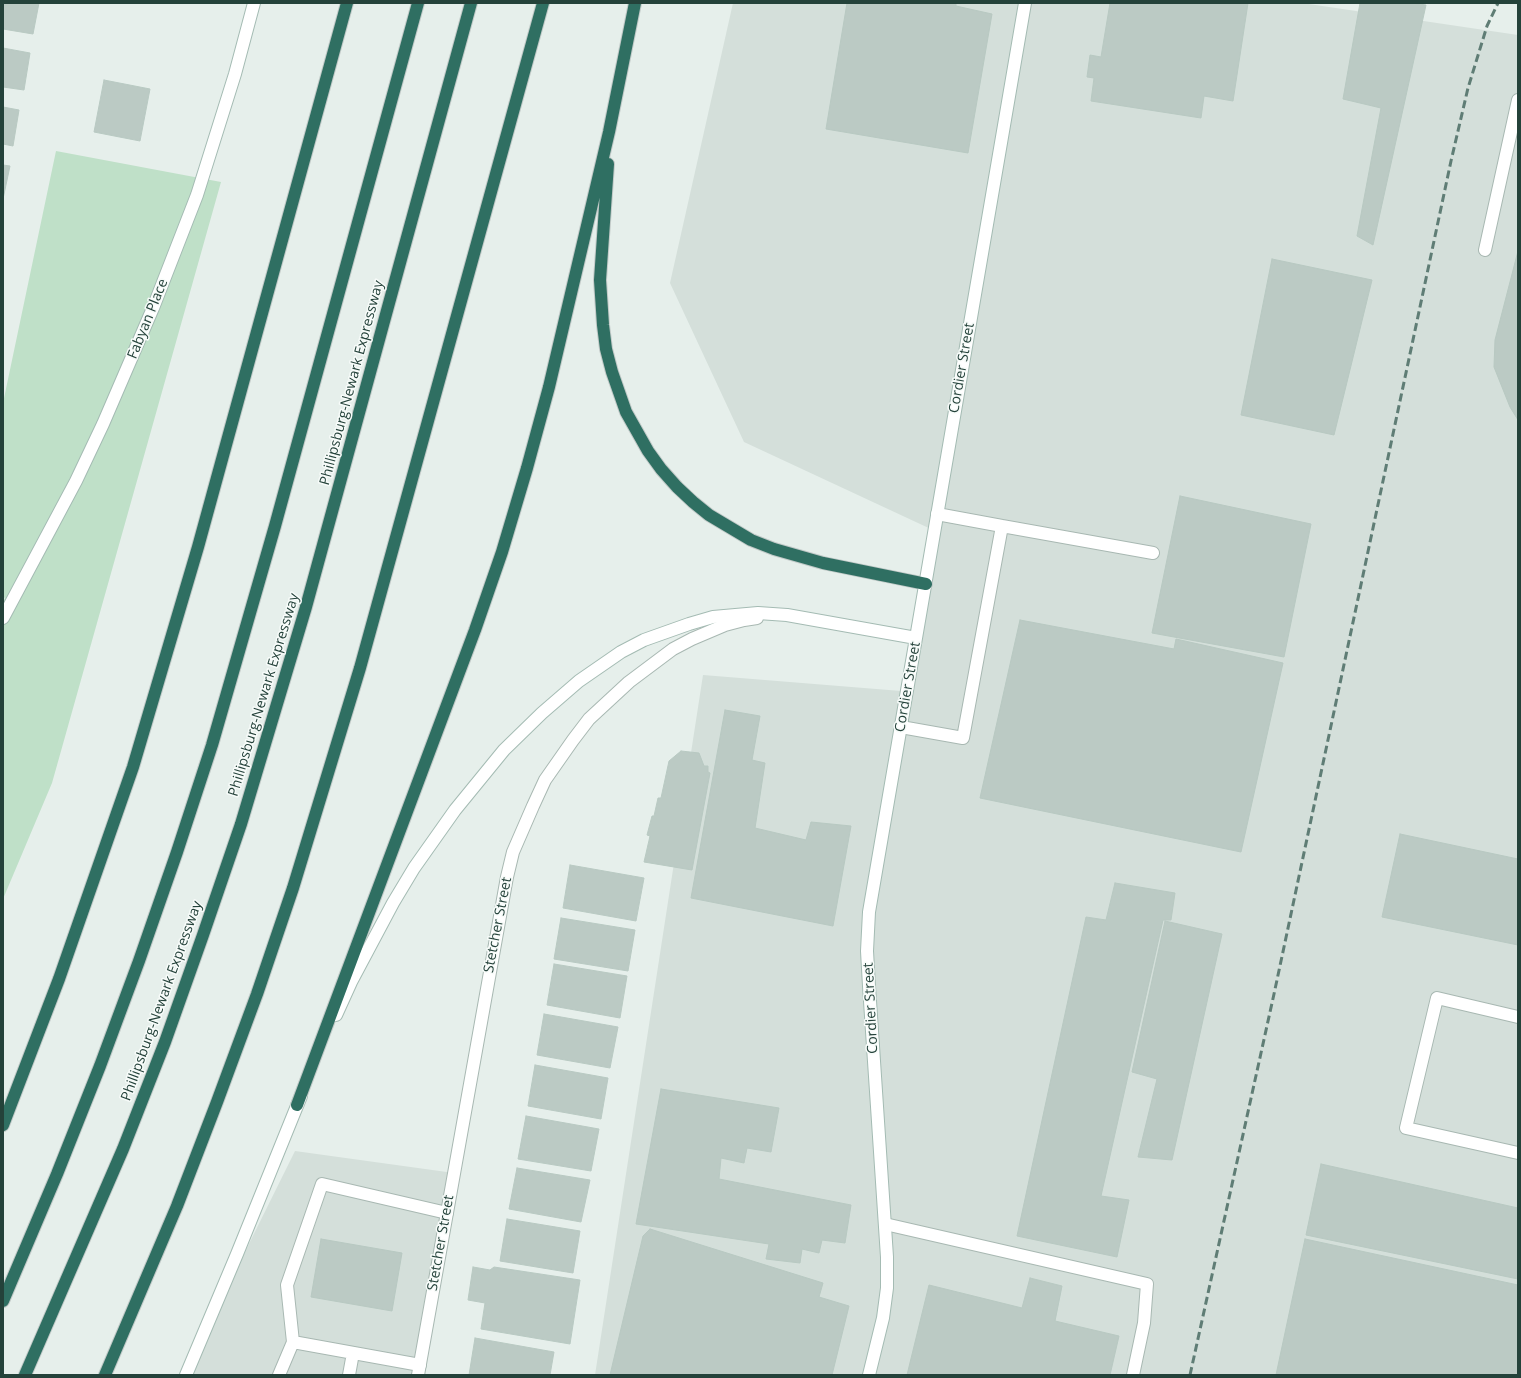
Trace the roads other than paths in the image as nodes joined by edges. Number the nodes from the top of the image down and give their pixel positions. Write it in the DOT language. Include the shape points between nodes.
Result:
graph roads {
  1 [pos="254,3"];
  2 [pos="347,3"];
  3 [pos="418,3"];
  4 [pos="471,3"];
  5 [pos="542,3"];
  6 [pos="635,3"];
  7 [pos="1025,3"];
  8 [pos="1518,100"];
  9 [pos="609,132"];
  10 [pos="1485,250"];
  11 [pos="937,514"];
  12 [pos="1002,526"];
  13 [pos="1153,553"];
  14 [pos="926,584"];
  15 [pos="787,615"];
  16 [pos="3,618"];
  17 [pos="916,638"];
  18 [pos="901,727"];
  19 [pos="1518,1017"];
  20 [pos="297,1105"];
  21 [pos="3,1125"];
  22 [pos="1518,1153"];
  23 [pos="447,1213"];
  24 [pos="885,1224"];
  25 [pos="3,1301"];
  26 [pos="293,1342"];
  27 [pos="353,1353"];
  28 [pos="419,1370"];
  29 [pos="25,1375"];
  30 [pos="105,1375"];
  31 [pos="186,1375"];
  32 [pos="279,1375"];
  33 [pos="348,1375"];
  34 [pos="869,1375"];
  35 [pos="1133,1375"];
  1 -- 16 [label="main road, Fabyan Place" via="202,179 153,308 76,481"];
  2 -- 21 [label="highway" via="200,540 136,759 59,979"];
  3 -- 25 [label="highway" via="271,541 212,744 169,874 100,1066"];
  4 -- 29 [label="highway, Phillipsburg-Newark Expressway" via="306,607 241,824 191,970 124,1149"];
  5 -- 30 [label="highway" via="360,668 293,888 257,994 177,1206"];
  6 -- 9 [label="highway"];
  7 -- 11 [label="main road, Cordier Street"];
  8 -- 10 [label="main road"];
  9 -- 14 [label="highway" via="600,272 603,325 606,349 618,392 648,451 677,487 693,502 709,515 751,540 823,564"];
  9 -- 20 [label="highway" via="545,403 502,552"];
  11 -- 12 [label="main road"];
  11 -- 14 [label="main road, Cordier Street"];
  12 -- 13 [label="main road"];
  12 -- 18 [label="main road" via="963,738"];
  14 -- 17 [label="main road, Cordier Street"];
  15 -- 17 [label="main road"];
  15 -- 20 [label="main road" via="758,613 713,617 644,640 579,680 523,731 455,810 393,903 351,982"];
  15 -- 23 [label="main road, Stetcher Street" via="725,625 673,649 629,682 590,719 545,780 514,852 507,877"];
  17 -- 18 [label="main road, Cordier Street"];
  18 -- 24 [label="main road, Cordier Street" via="869,912 867,951"];
  19 -- 22 [label="main road" via="1436,998 1406,1128"];
  20 -- 31 [label="main road"];
  23 -- 26 [label="main road" via="322,1184 287,1285"];
  23 -- 28 [label="main road, Stetcher Street"];
  24 -- 34 [label="main road, Cordier Street" via="887,1288 883,1318"];
  24 -- 35 [label="main road" via="1147,1284 1144,1323"];
  26 -- 27 [label="main road"];
  26 -- 32 [label="main road"];
  27 -- 28 [label="main road"];
  27 -- 33 [label="main road"];
}
